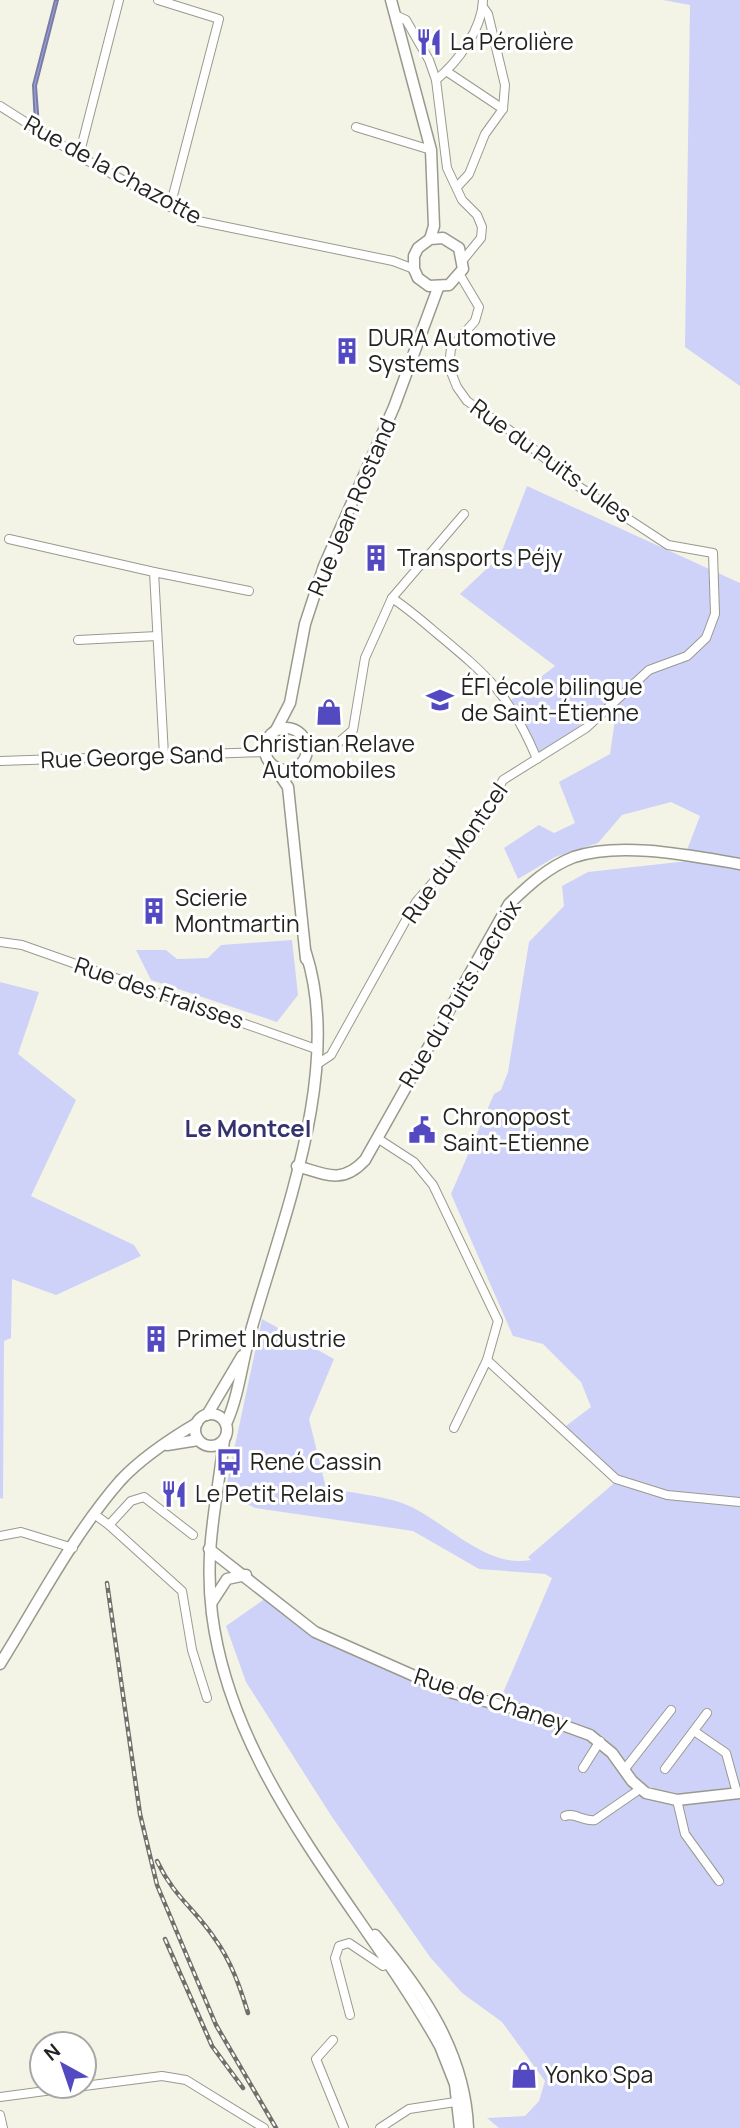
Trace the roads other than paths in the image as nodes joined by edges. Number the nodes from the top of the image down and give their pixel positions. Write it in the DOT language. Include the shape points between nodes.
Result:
graph roads {
  1 [pos="119,0"];
  2 [pos="158,0"];
  3 [pos="391,0"];
  4 [pos="483,4"];
  5 [pos="395,15"];
  6 [pos="446,71"];
  7 [pos="436,80"];
  8 [pos="0,106"];
  9 [pos="503,109"];
  10 [pos="356,127"];
  11 [pos="431,150"];
  12 [pos="79,156"];
  13 [pos="457,187"];
  14 [pos="170,207"];
  15 [pos="435,215"];
  16 [pos="443,238"];
  17 [pos="430,239"];
  18 [pos="474,246"];
  19 [pos="459,248"];
  20 [pos="414,256"];
  21 [pos="463,260"];
  22 [pos="393,261"];
  23 [pos="414,269"];
  24 [pos="460,275"];
  25 [pos="425,284"];
  26 [pos="444,286"];
  27 [pos="469,289"];
  28 [pos="427,313"];
  29 [pos="464,514"];
  30 [pos="9,539"];
  31 [pos="713,553"];
  32 [pos="154,572"];
  33 [pos="249,592"];
  34 [pos="392,598"];
  35 [pos="157,636"];
  36 [pos="78,640"];
  37 [pos="290,703"];
  38 [pos="276,730"];
  39 [pos="298,731"];
  40 [pos="307,747"];
  41 [pos="265,752"];
  42 [pos="164,755"];
  43 [pos="537,759"];
  44 [pos="0,761"];
  45 [pos="275,768"];
  46 [pos="296,768"];
  47 [pos="288,787"];
  48 [pos="740,864"];
  49 [pos="0,942"];
  50 [pos="316,1049"];
  51 [pos="316,1065"];
  52 [pos="377,1138"];
  53 [pos="297,1166"];
  54 [pos="244,1353"];
  55 [pos="488,1360"];
  56 [pos="208,1415"];
  57 [pos="197,1423"];
  58 [pos="226,1424"];
  59 [pos="454,1428"];
  60 [pos="223,1440"];
  61 [pos="204,1443"];
  62 [pos="164,1445"];
  63 [pos="219,1464"];
  64 [pos="740,1502"];
  65 [pos="94,1514"];
  66 [pos="109,1525"];
  67 [pos="193,1535"];
  68 [pos="0,1536"];
  69 [pos="73,1548"];
  70 [pos="209,1549"];
  71 [pos="246,1575"];
  72 [pos="212,1602"];
  73 [pos="0,1664"];
  74 [pos="207,1698"];
  75 [pos="671,1710"];
  76 [pos="707,1713"];
  77 [pos="694,1731"];
  78 [pos="600,1741"];
  79 [pos="583,1768"];
  80 [pos="666,1769"];
  81 [pos="624,1770"];
  82 [pos="640,1789"];
  83 [pos="738,1793"];
  84 [pos="677,1800"];
  85 [pos="565,1816"];
  86 [pos="719,1881"];
  87 [pos="389,1964"];
  88 [pos="350,2015"];
  89 [pos="333,2040"];
  90 [pos="98,2084"];
  91 [pos="28,2093"];
  92 [pos="0,2096"];
  93 [pos="462,2101"];
  94 [pos="0,2115"];
  95 [pos="3,2128"];
  96 [pos="264,2128"];
  97 [pos="344,2128"];
  98 [pos="380,2128"];
  99 [pos="460,2128"];
  100 [pos="468,2128"];
  1 -- 12 [label="street"];
  2 -- 14 [label="street" via="219,19"];
  3 -- 5 [label="main road"];
  4 -- 6 [label="street" via="478,23"];
  4 -- 9 [label="street" via="505,85"];
  5 -- 7 [label="street" via="406,20"];
  5 -- 11 [label="main road"];
  6 -- 7 [label="street"];
  6 -- 9 [label="street"];
  7 -- 13 [label="street" via="447,168"];
  8 -- 12 [label="street, Rue de la Chazotte"];
  9 -- 13 [label="street" via="485,134 469,174"];
  10 -- 11 [label="street"];
  11 -- 15 [label="main road"];
  12 -- 14 [label="street, Rue de la Chazotte"];
  13 -- 18 [label="street" via="482,227"];
  14 -- 22 [label="street, Rue de la Chazotte" via="198,221"];
  15 -- 16 [label="main road"];
  15 -- 17 [label="main road"];
  16 -- 17 [label="main road"];
  16 -- 19 [label="main road"];
  17 -- 20 [label="main road"];
  18 -- 19 [label="street"];
  18 -- 21 [label="street"];
  19 -- 21 [label="main road"];
  20 -- 22 [label="street"];
  20 -- 23 [label="main road"];
  21 -- 24 [label="main road"];
  22 -- 23 [label="street, Rue de la Chazotte"];
  23 -- 25 [label="main road"];
  24 -- 26 [label="main road"];
  24 -- 27 [label="street"];
  25 -- 26 [label="main road"];
  25 -- 28 [label="main road"];
  26 -- 27 [label="street"];
  26 -- 28 [label="main road, Rue Jean Rostand"];
  27 -- 31 [label="street, Rue du Puits Jules" via="479,307 475,321 450,348 449,367 467,401 578,486 668,545"];
  28 -- 37 [label="main road, Rue Jean Rostand" via="394,407 324,566 305,624"];
  29 -- 34 [label="street"];
  30 -- 32 [label="street"];
  31 -- 43 [label="street, Rue du Montcel" via="715,614 706,638 687,656 649,670 586,728"];
  32 -- 33 [label="street"];
  32 -- 35 [label="street"];
  34 -- 40 [label="street" via="365,659 353,730 338,743"];
  34 -- 43 [label="street" via="493,681 519,719"];
  35 -- 36 [label="street"];
  35 -- 42 [label="street"];
  37 -- 38 [label="main road"];
  37 -- 39 [label="main road"];
  38 -- 39 [label="main road"];
  38 -- 41 [label="main road" via="267,739"];
  39 -- 40 [label="main road"];
  40 -- 46 [label="main road" via="305,759"];
  41 -- 42 [label="street, Rue George Sand"];
  41 -- 45 [label="main road"];
  42 -- 44 [label="street, Rue George Sand"];
  43 -- 51 [label="street, Rue du Montcel" via="503,780 474,835 416,902 331,1055"];
  45 -- 46 [label="main road"];
  45 -- 47 [label="main road"];
  46 -- 47 [label="main road"];
  47 -- 50 [label="main road"];
  48 -- 52 [label="main road, Rue du Puits Lacroix" via="681,854 601,850 574,857 537,877 509,904"];
  49 -- 50 [label="street, Rue des Fraisses" via="23,945"];
  50 -- 51 [label="main road"];
  51 -- 53 [label="main road"];
  52 -- 53 [label="main road, Rue du Puits Lacroix" via="354,1172 341,1177"];
  52 -- 55 [label="street" via="414,1163 433,1185 498,1321"];
  53 -- 54 [label="main road"];
  54 -- 56 [label="main road"];
  54 -- 58 [label="main road"];
  55 -- 59 [label="street"];
  55 -- 64 [label="street" via="616,1479 667,1495"];
  56 -- 57 [label="main road"];
  56 -- 58 [label="main road" via="219,1416"];
  57 -- 61 [label="main road" via="195,1430"];
  57 -- 62 [label="main road"];
  58 -- 60 [label="main road"];
  60 -- 61 [label="main road"];
  60 -- 63 [label="main road"];
  61 -- 62 [label="main road"];
  61 -- 63 [label="main road"];
  62 -- 65 [label="main road" via="121,1480"];
  63 -- 70 [label="main road"];
  65 -- 66 [label="street"];
  65 -- 69 [label="main road"];
  66 -- 67 [label="street" via="131,1501 144,1497"];
  66 -- 74 [label="street" via="182,1591 192,1650"];
  68 -- 69 [label="street" via="21,1532"];
  69 -- 73 [label="main road"];
  70 -- 71 [label="main road, Rue de Chaney"];
  70 -- 72 [label="main road"];
  71 -- 72 [label="main road" via="227,1579"];
  71 -- 78 [label="main road, Rue de Chaney" via="315,1632 453,1693 561,1722"];
  72 -- 87 [label="main road" via="221,1662 248,1736 293,1819"];
  75 -- 81 [label="street"];
  76 -- 77 [label="street"];
  77 -- 80 [label="street"];
  77 -- 83 [label="street" via="726,1754"];
  78 -- 79 [label="street"];
  78 -- 81 [label="main road, Rue de Chaney"];
  81 -- 82 [label="main road, Rue de Chaney"];
  82 -- 84 [label="main road"];
  82 -- 85 [label="street" via="594,1820"];
  83 -- 84 [label="main road"];
  84 -- 86 [label="street" via="685,1834"];
  87 -- 88 [label="street" via="349,1942 339,1946 335,1958"];
  87 -- 93 [label="main road" via="448,2062"];
  87 -- 93 [label="main road" via="446,2038 459,2068"];
  89 -- 97 [label="street" via="316,2059"];
  90 -- 96 [label="street" via="162,2076 186,2080"];
  91 -- 92 [label="street"];
  93 -- 98 [label="street" via="409,2109"];
  93 -- 99 [label="main road"];
  93 -- 100 [label="main road"];
  94 -- 95 [label="street"];
}
